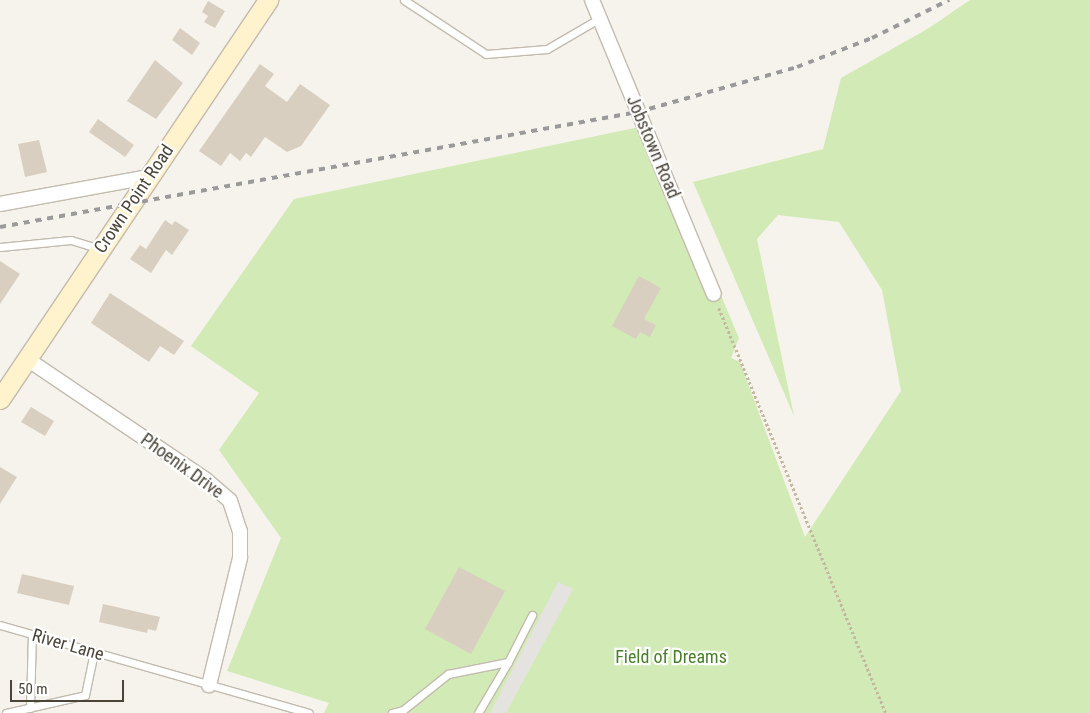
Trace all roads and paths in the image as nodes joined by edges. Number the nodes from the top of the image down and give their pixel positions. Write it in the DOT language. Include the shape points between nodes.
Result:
graph roads {
  1 [pos="268,0"];
  2 [pos="404,0"];
  3 [pos="592,0"];
  4 [pos="600,18"];
  5 [pos="148,177"];
  6 [pos="0,204"];
  7 [pos="0,247"];
  8 [pos="101,249"];
  9 [pos="714,294"];
  10 [pos="27,359"];
  11 [pos="0,399"];
  12 [pos="532,614"];
  13 [pos="0,625"];
  14 [pos="32,634"];
  15 [pos="94,652"];
  16 [pos="508,662"];
  17 [pos="209,685"];
  18 [pos="30,708"];
  19 [pos="6,713"];
  20 [pos="309,713"];
  21 [pos="392,713"];
  22 [pos="478,713"];
  23 [pos="886,713"];
  1 -- 5 [label="main road, Crown Point Road"];
  2 -- 4 [label="lane" via="486,54 547,49"];
  3 -- 4 [label="street, Jobstown Road"];
  4 -- 9 [label="street, Jobstown Road"];
  5 -- 6 [label="street"];
  5 -- 8 [label="main road, Crown Point Road"];
  7 -- 8 [label="lane" via="71,240"];
  8 -- 10 [label="main road, Crown Point Road"];
  9 -- 23 [label="path" via="751,391 811,526"];
  10 -- 11 [label="main road, Crown Point Road"];
  10 -- 17 [label="street, Phoenix Drive" via="204,479 230,501 240,531 240,558"];
  12 -- 16 [label="lane"];
  13 -- 14 [label="lane, River Lane"];
  14 -- 15 [label="lane, River Lane"];
  14 -- 18 [label="lane"];
  15 -- 17 [label="lane, River Lane"];
  15 -- 18 [label="lane" via="85,695"];
  16 -- 21 [label="lane" via="448,674 403,710"];
  16 -- 22 [label="lane"];
  17 -- 20 [label="lane, River Lane"];
  18 -- 19 [label="lane"];
}
